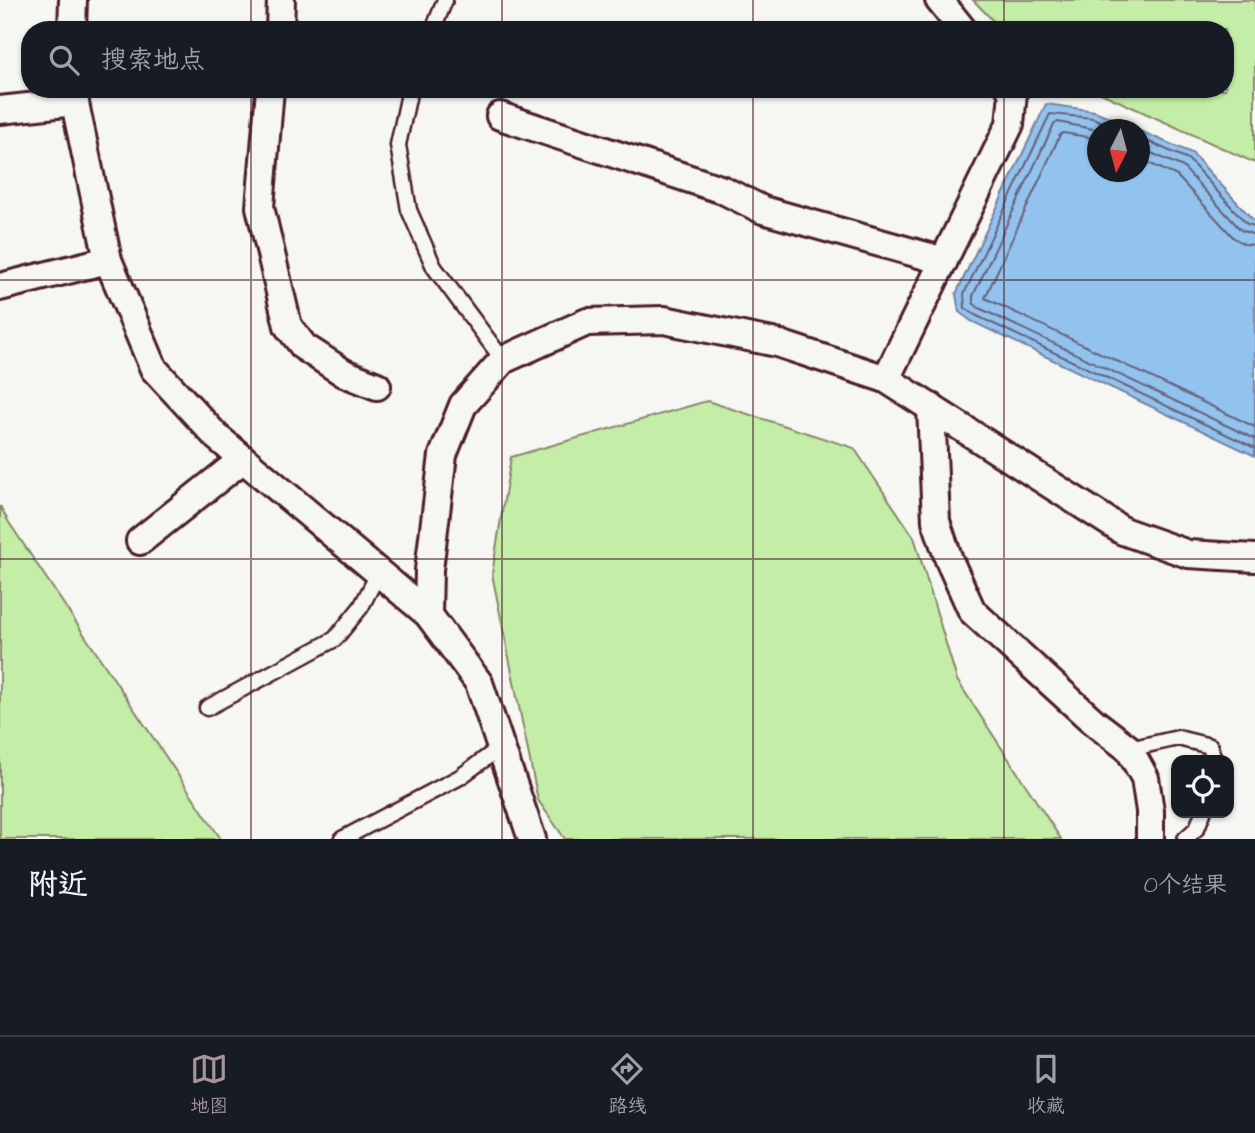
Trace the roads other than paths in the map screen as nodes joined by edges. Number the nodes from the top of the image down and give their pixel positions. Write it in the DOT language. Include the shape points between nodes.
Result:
graph roads {
  1 [pos="73,0"];
  2 [pos="281,0"];
  3 [pos="446,0"];
  4 [pos="939,0"];
  5 [pos="72,21"];
  6 [pos="280,21"];
  7 [pos="437,21"];
  8 [pos="956,21"];
  9 [pos="63,98"];
  10 [pos="74,98"];
  11 [pos="269,98"];
  12 [pos="408,98"];
  13 [pos="1013,98"];
  14 [pos="0,110"];
  15 [pos="500,116"];
  16 [pos="108,260"];
  17 [pos="944,261"];
  18 [pos="0,287"];
  19 [pos="503,360"];
  20 [pos="886,379"];
  21 [pos="377,386"];
  22 [pos="931,407"];
  23 [pos="243,459"];
  24 [pos="140,541"];
  25 [pos="1255,558"];
  26 [pos="379,572"];
  27 [pos="428,614"];
  28 [pos="207,708"];
  29 [pos="501,747"];
  30 [pos="1129,749"];
  31 [pos="1213,755"];
  32 [pos="1201,818"];
  33 [pos="342,839"];
  34 [pos="532,839"];
  35 [pos="1150,839"];
  36 [pos="1185,839"];
  1 -- 5 [label="street"];
  2 -- 6 [label="street"];
  3 -- 7 [label="lane"];
  4 -- 8 [label="street"];
  9 -- 14 [label="street"];
  10 -- 16 [label="street"];
  11 -- 21 [label="street" via="260,207 288,326 304,347 344,373"];
  12 -- 19 [label="lane" via="398,145 409,210 434,267"];
  13 -- 17 [label="street" via="1010,124"];
  15 -- 17 [label="street" via="723,190 763,209"];
  16 -- 18 [label="street"];
  16 -- 23 [label="street" via="154,369"];
  17 -- 20 [label="street"];
  19 -- 20 [label="street" via="587,323 664,320 777,342"];
  19 -- 27 [label="street" via="463,405 443,455"];
  20 -- 22 [label="street"];
  22 -- 25 [label="street" via="1124,531 1188,554"];
  22 -- 30 [label="street" via="936,521 972,611"];
  23 -- 24 [label="street"];
  23 -- 26 [label="street"];
  26 -- 27 [label="street"];
  26 -- 28 [label="lane" via="361,607 335,639"];
  27 -- 29 [label="street" via="479,683"];
  29 -- 33 [label="lane" via="460,777"];
  29 -- 34 [label="street"];
  30 -- 31 [label="lane" via="1178,738 1210,746"];
  30 -- 35 [label="street" via="1145,778"];
  32 -- 36 [label="lane"];
}
